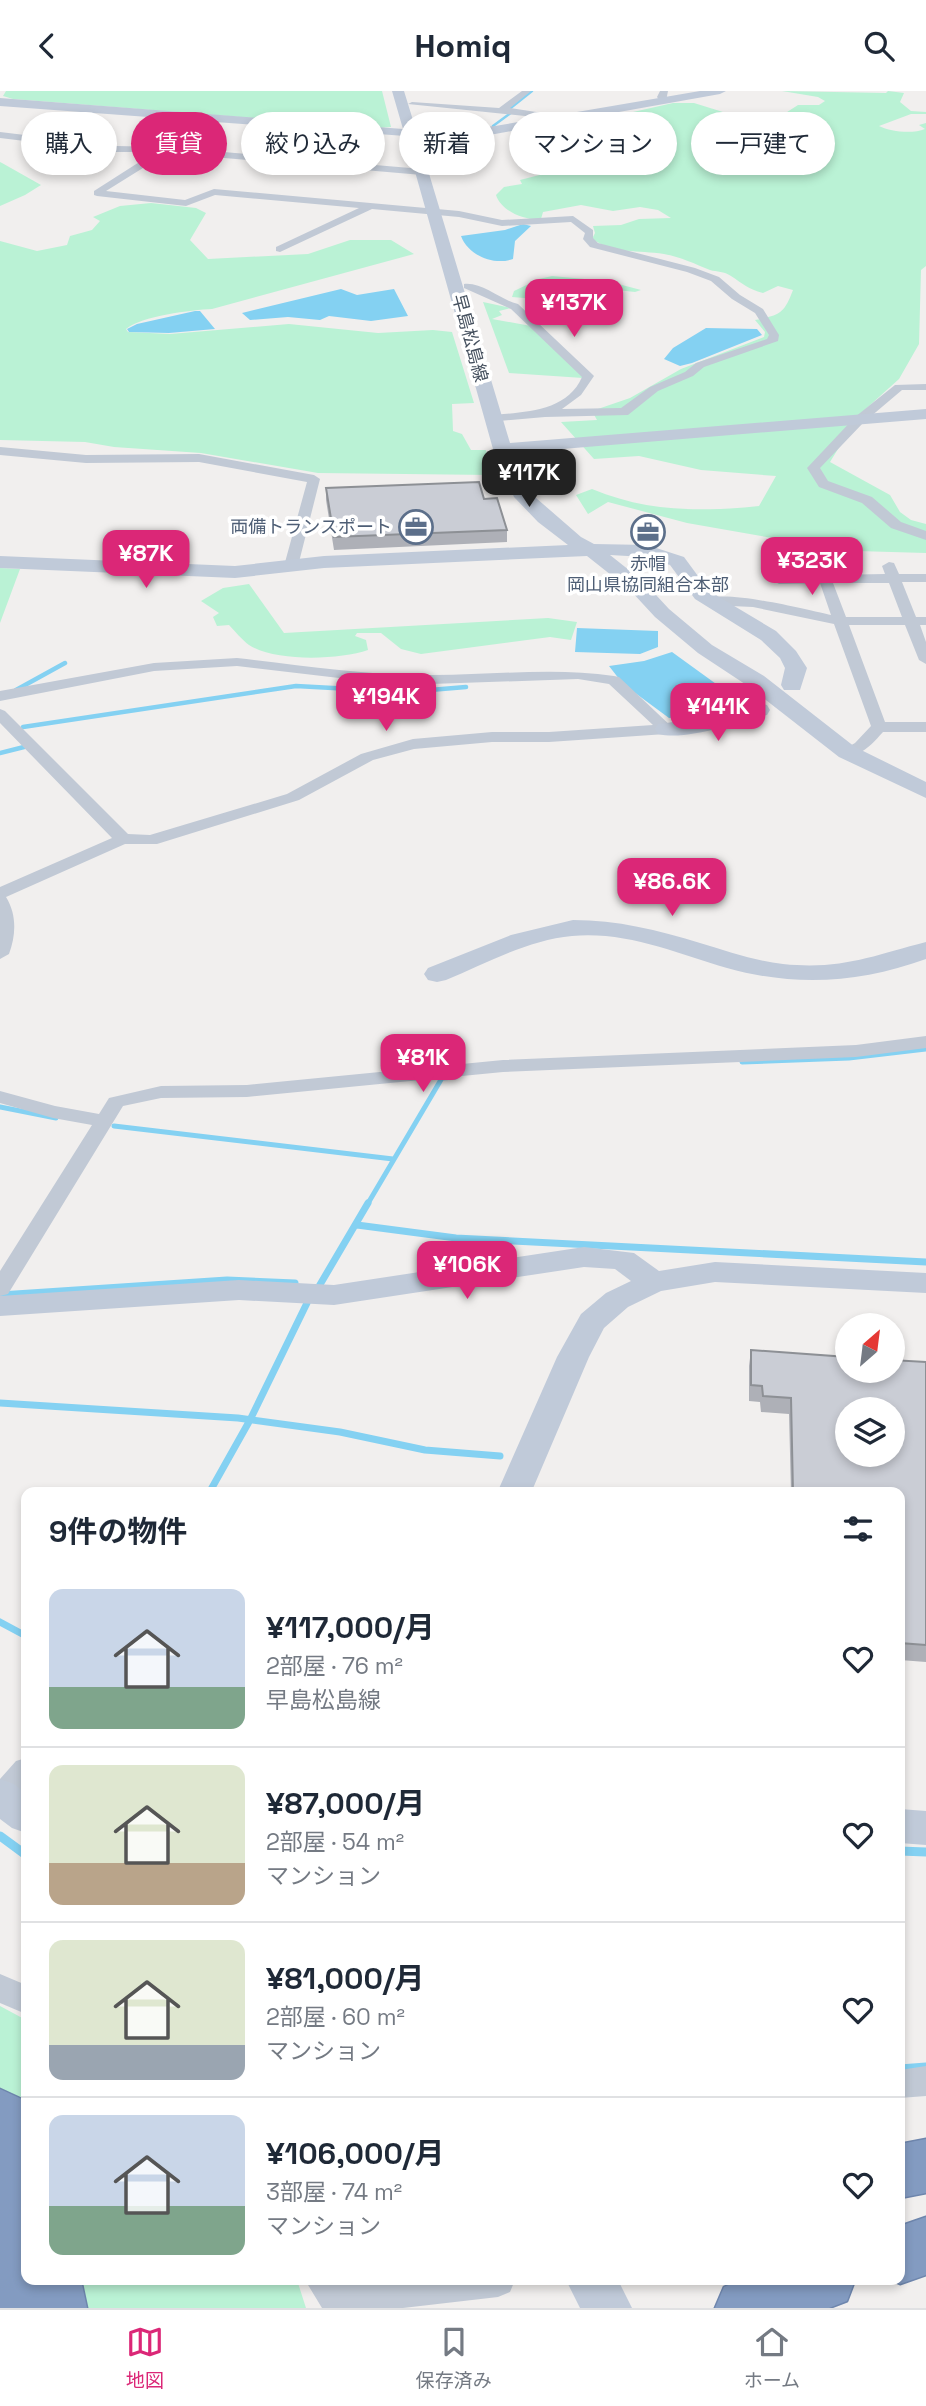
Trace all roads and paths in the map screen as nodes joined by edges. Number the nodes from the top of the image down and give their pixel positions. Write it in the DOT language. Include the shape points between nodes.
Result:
graph roads {
  1 [pos="398,91"];
  2 [pos="527,91"];
  3 [pos="720,91"];
  4 [pos="663,93"];
  5 [pos="410,98"];
  6 [pos="0,102"];
  7 [pos="505,110"];
  8 [pos="139,112"];
  9 [pos="407,112"];
  10 [pos="522,112"];
  11 [pos="585,112"];
  12 [pos="227,118"];
  13 [pos="399,134"];
  14 [pos="0,135"];
  15 [pos="131,149"];
  16 [pos="227,155"];
  17 [pos="399,170"];
  18 [pos="131,171"];
  19 [pos="423,175"];
  20 [pos="428,175"];
  21 [pos="371,207"];
  22 [pos="440,212"];
  23 [pos="280,249"];
  24 [pos="468,286"];
  25 [pos="926,387"];
  26 [pos="545,413"];
  27 [pos="926,414"];
  28 [pos="492,419"];
  29 [pos="859,420"];
  30 [pos="512,421"];
  31 [pos="502,449"];
  32 [pos="0,451"];
  33 [pos="926,536"];
  34 [pos="593,551"];
  35 [pos="816,559"];
  36 [pos="0,562"];
  37 [pos="888,564"];
  38 [pos="291,566"];
  39 [pos="776,566"];
  40 [pos="926,577"];
  41 [pos="894,578"];
  42 [pos="825,579"];
  43 [pos="709,601"];
  44 [pos="839,621"];
  45 [pos="909,621"];
  46 [pos="926,621"];
  47 [pos="926,660"];
  48 [pos="792,685"];
  49 [pos="0,696"];
  50 [pos="759,710"];
  51 [pos="0,714"];
  52 [pos="879,727"];
  53 [pos="926,727"];
  54 [pos="666,729"];
  55 [pos="847,752"];
  56 [pos="926,791"];
  57 [pos="123,839"];
  58 [pos="0,893"];
  59 [pos="0,900"];
  60 [pos="926,950"];
  61 [pos="0,954"];
  62 [pos="437,974"];
  63 [pos="926,1042"];
  64 [pos="0,1097"];
  65 [pos="105,1121"];
  66 [pos="654,1282"];
  67 [pos="926,1283"];
  68 [pos="0,1289"];
  69 [pos="0,1306"];
  70 [pos="517,1487"];
  71 [pos="905,1826"];
  72 [pos="926,1828"];
  73 [pos="0,1988"];
  74 [pos="21,1998"];
  75 [pos="926,2081"];
  76 [pos="905,2083"];
  77 [pos="0,2115"];
  78 [pos="21,2130"];
  79 [pos="0,2159"];
  80 [pos="926,2166"];
  81 [pos="905,2170"];
  82 [pos="21,2193"];
  83 [pos="0,2233"];
  84 [pos="926,2246"];
  85 [pos="905,2253"];
  86 [pos="53,2285"];
  87 [pos="447,2285"];
  88 [pos="593,2285"];
  89 [pos="812,2285"];
  90 [pos="335,2296"];
  91 [pos="24,2308"];
  92 [pos="57,2308"];
  93 [pos="608,2308"];
  94 [pos="745,2308"];
  1 -- 9 [label="main road, 早島松島線"];
  2 -- 7 [label="street"];
  3 -- 4 [label="main road"];
  4 -- 11 [label="main road"];
  5 -- 7 [label="street"];
  6 -- 8 [label="main road"];
  7 -- 10 [label="street"];
  12 -- 13 [label="main road"];
  14 -- 15 [label="street"];
  16 -- 17 [label="street"];
  18 -- 21 [label="street" via="97,193 186,203 214,192"];
  19 -- 22 [label="main road, 早島松島線"];
  20 -- 22 [label="main road, 早島松島線"];
  21 -- 22 [label="street"];
  21 -- 23 [label="street"];
  22 -- 24 [label="main road, 早島松島線"];
  22 -- 26 [label="street" via="502,223 573,219 590,232 588,239 594,245 715,279 759,311 774,335 772,341 700,365 690,375 654,389 624,412"];
  22 -- 28 [label="main road, 早島松島線"];
  24 -- 26 [label="street" via="498,304 514,306 588,376 570,398"];
  24 -- 30 [label="main road, 早島松島線"];
  25 -- 29 [label="street" via="899,387"];
  26 -- 30 [label="street"];
  27 -- 29 [label="main road"];
  28 -- 30 [label="street"];
  28 -- 31 [label="main road, 早島松島線"];
  29 -- 30 [label="main road"];
  29 -- 33 [label="street" via="813,468 820,481 867,500 896,525"];
  30 -- 31 [label="main road"];
  30 -- 34 [label="main road, 早島松島線" via="525,466 539,491 591,540"];
  31 -- 34 [label="main road, 早島松島線" via="520,492 545,518"];
  32 -- 38 [label="street" via="86,459 199,458 314,479"];
  34 -- 38 [label="main road"];
  34 -- 43 [label="main road" via="647,551 677,561 692,586"];
  34 -- 55 [label="main road, 早島松島線" via="705,649 756,681"];
  35 -- 42 [label="street"];
  36 -- 38 [label="main road" via="206,572"];
  37 -- 41 [label="street"];
  39 -- 42 [label="street" via="779,580"];
  40 -- 41 [label="street"];
  41 -- 42 [label="street"];
  41 -- 45 [label="street"];
  42 -- 44 [label="street"];
  43 -- 44 [label="street" via="753,603"];
  43 -- 48 [label="main road" via="786,650 796,668"];
  44 -- 45 [label="street"];
  44 -- 52 [label="street"];
  45 -- 46 [label="street"];
  45 -- 47 [label="street"];
  49 -- 54 [label="street" via="154,667 226,662 430,680 578,675 614,680"];
  50 -- 54 [label="main road"];
  51 -- 57 [label="street"];
  52 -- 53 [label="street"];
  52 -- 55 [label="street" via="861,746"];
  54 -- 57 [label="street" via="413,744 367,757 293,797 151,840"];
  55 -- 56 [label="main road, 早島松島線"];
  57 -- 58 [label="street"];
  59 -- 61 [label="street" via="6,939"];
  60 -- 62 [label="main road" via="867,970 800,973 760,968 630,932 571,928 535,936"];
  63 -- 65 [label="street" via="856,1051 503,1066 247,1091 161,1092 116,1102"];
  64 -- 65 [label="street"];
  65 -- 68 [label="street"];
  66 -- 67 [label="main road" via="715,1272"];
  66 -- 69 [label="main road" via="623,1260 584,1257 334,1294 239,1290"];
  66 -- 70 [label="main road" via="617,1300 592,1322"];
  71 -- 72 [label="main road"];
  73 -- 74 [label="street"];
  75 -- 76 [label="street"];
  77 -- 78 [label="highway"];
  79 -- 82 [label="highway"];
  80 -- 81 [label="highway"];
  83 -- 91 [label="highway"];
  84 -- 85 [label="highway"];
  86 -- 92 [label="highway"];
  87 -- 90 [label="street"];
  88 -- 93 [label="main road"];
  89 -- 94 [label="highway"];
}
